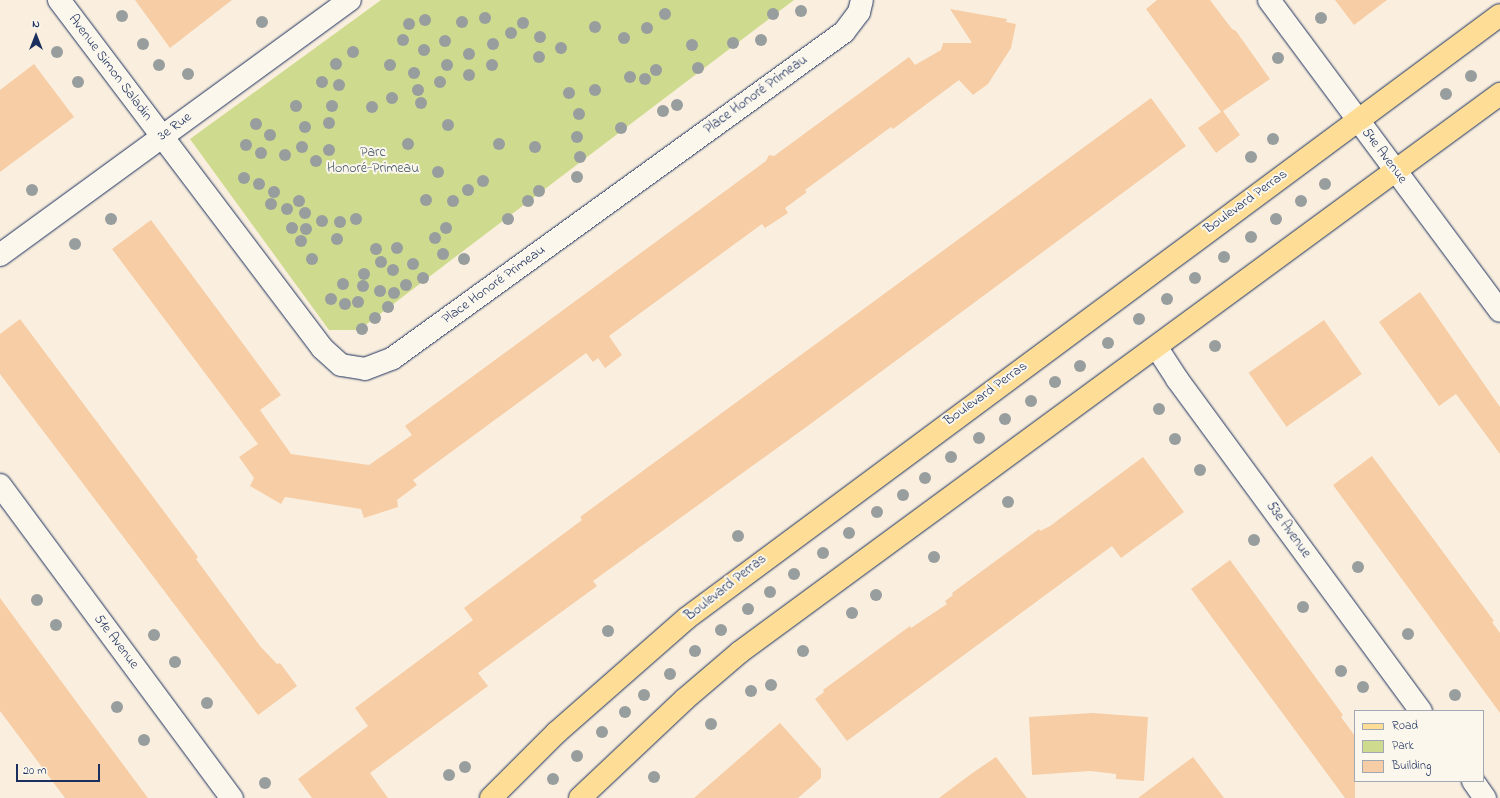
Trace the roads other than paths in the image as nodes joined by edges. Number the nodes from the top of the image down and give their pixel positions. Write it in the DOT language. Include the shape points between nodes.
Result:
graph roads {
  1 [pos="59,0"];
  2 [pos="350,0"];
  3 [pos="862,0"];
  4 [pos="1269,0"];
  5 [pos="1500,15"];
  6 [pos="1500,94"];
  7 [pos="1357,120"];
  8 [pos="161,137"];
  9 [pos="1395,172"];
  10 [pos="0,255"];
  11 [pos="1500,311"];
  12 [pos="1157,348"];
  13 [pos="0,486"];
  14 [pos="1420,710"];
  15 [pos="1474,782"];
  16 [pos="232,798"];
  17 [pos="491,798"];
  18 [pos="580,798"];
  19 [pos="1485,798"];
  1 -- 8 [label="street, Avenue Simon Saladin"];
  2 -- 8 [label="street, 3e Rue"];
  3 -- 8 [label="street, Place Honoré Primeau" via="859,12 844,32 393,358 365,369 341,365 322,348"];
  4 -- 7 [label="street, 54e Avenue"];
  5 -- 7 [label="main road, Boulevard Perras"];
  6 -- 9 [label="main road"];
  7 -- 9 [label="street, 54e Avenue"];
  7 -- 17 [label="main road, Boulevard Perras" via="687,618 556,733"];
  8 -- 10 [label="street, 3e Rue"];
  9 -- 11 [label="street, 54e Avenue"];
  9 -- 12 [label="main road"];
  12 -- 14 [label="street, 53e Avenue" via="1181,386"];
  12 -- 18 [label="main road" via="740,652 685,699"];
  13 -- 16 [label="street, 51e Avenue"];
  15 -- 19 [label="street"];
}
